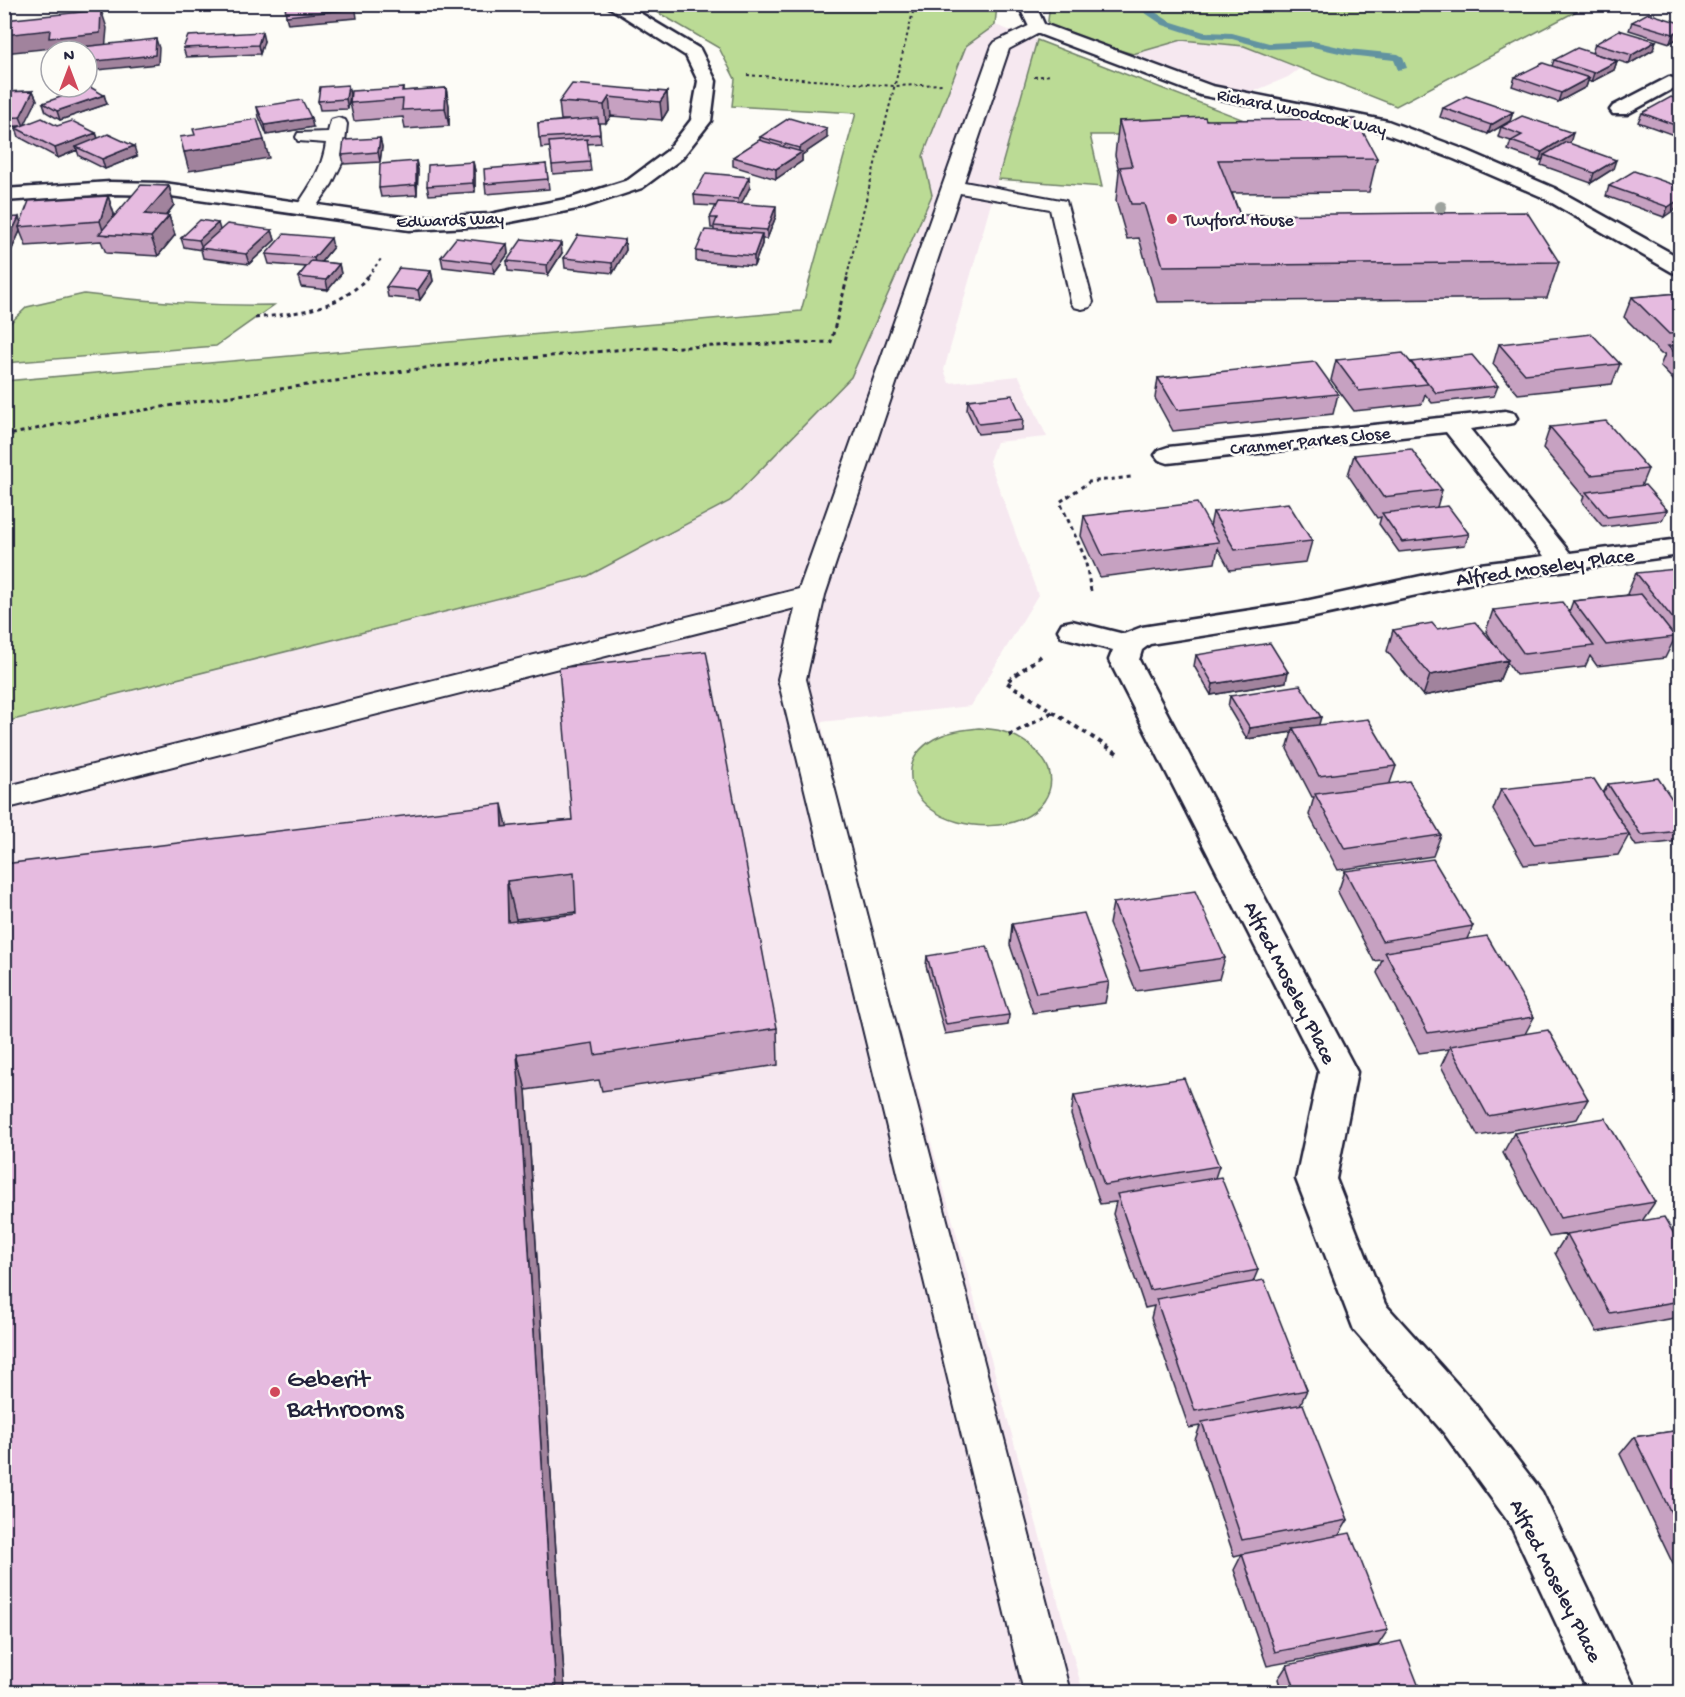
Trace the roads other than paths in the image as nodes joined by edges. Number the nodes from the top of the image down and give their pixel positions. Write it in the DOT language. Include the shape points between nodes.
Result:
graph roads {
  1 [pos="612,4"];
  2 [pos="1031,16"];
  3 [pos="1678,62"];
  4 [pos="1675,85"];
  5 [pos="1620,110"];
  6 [pos="305,137"];
  7 [pos="954,186"];
  8 [pos="4,195"];
  9 [pos="304,210"];
  10 [pos="1680,267"];
  11 [pos="1082,302"];
  12 [pos="1505,418"];
  13 [pos="1453,424"];
  14 [pos="1168,455"];
  15 [pos="1680,547"];
  16 [pos="1562,561"];
  17 [pos="811,595"];
  18 [pos="1072,630"];
  19 [pos="1129,645"];
  20 [pos="4,798"];
  21 [pos="1047,1692"];
  22 [pos="1613,1692"];
  1 -- 9 [label="street, Edwards Way" via="694,53 707,81 701,121 674,155 635,184 575,204 490,220 409,224"];
  2 -- 7 [label="lane" via="1001,46"];
  2 -- 10 [label="street, Richard Woodcock Way" via="1208,91 1381,125 1451,151 1547,192"];
  3 -- 4 [label="street"];
  4 -- 5 [label="street"];
  6 -- 9 [label="lane" via="337,131 333,161"];
  7 -- 11 [label="lane" via="1059,206"];
  7 -- 17 [label="lane"];
  8 -- 9 [label="street, Edwards Way" via="110,188 164,189"];
  12 -- 13 [label="street, Cranmer Parkes Close"];
  13 -- 14 [label="street, Cranmer Parkes Close"];
  13 -- 16 [label="street"];
  15 -- 16 [label="street, Alfred Moseley Place"];
  16 -- 19 [label="street, Alfred Moseley Place" via="1472,574 1296,612 1142,636"];
  17 -- 20 [label="lane"];
  17 -- 21 [label="lane" via="792,679"];
  18 -- 19 [label="street"];
  19 -- 22 [label="street, Alfred Moseley Place" via="1124,660 1338,1072 1316,1179 1369,1316 1459,1418 1526,1508"];
}
